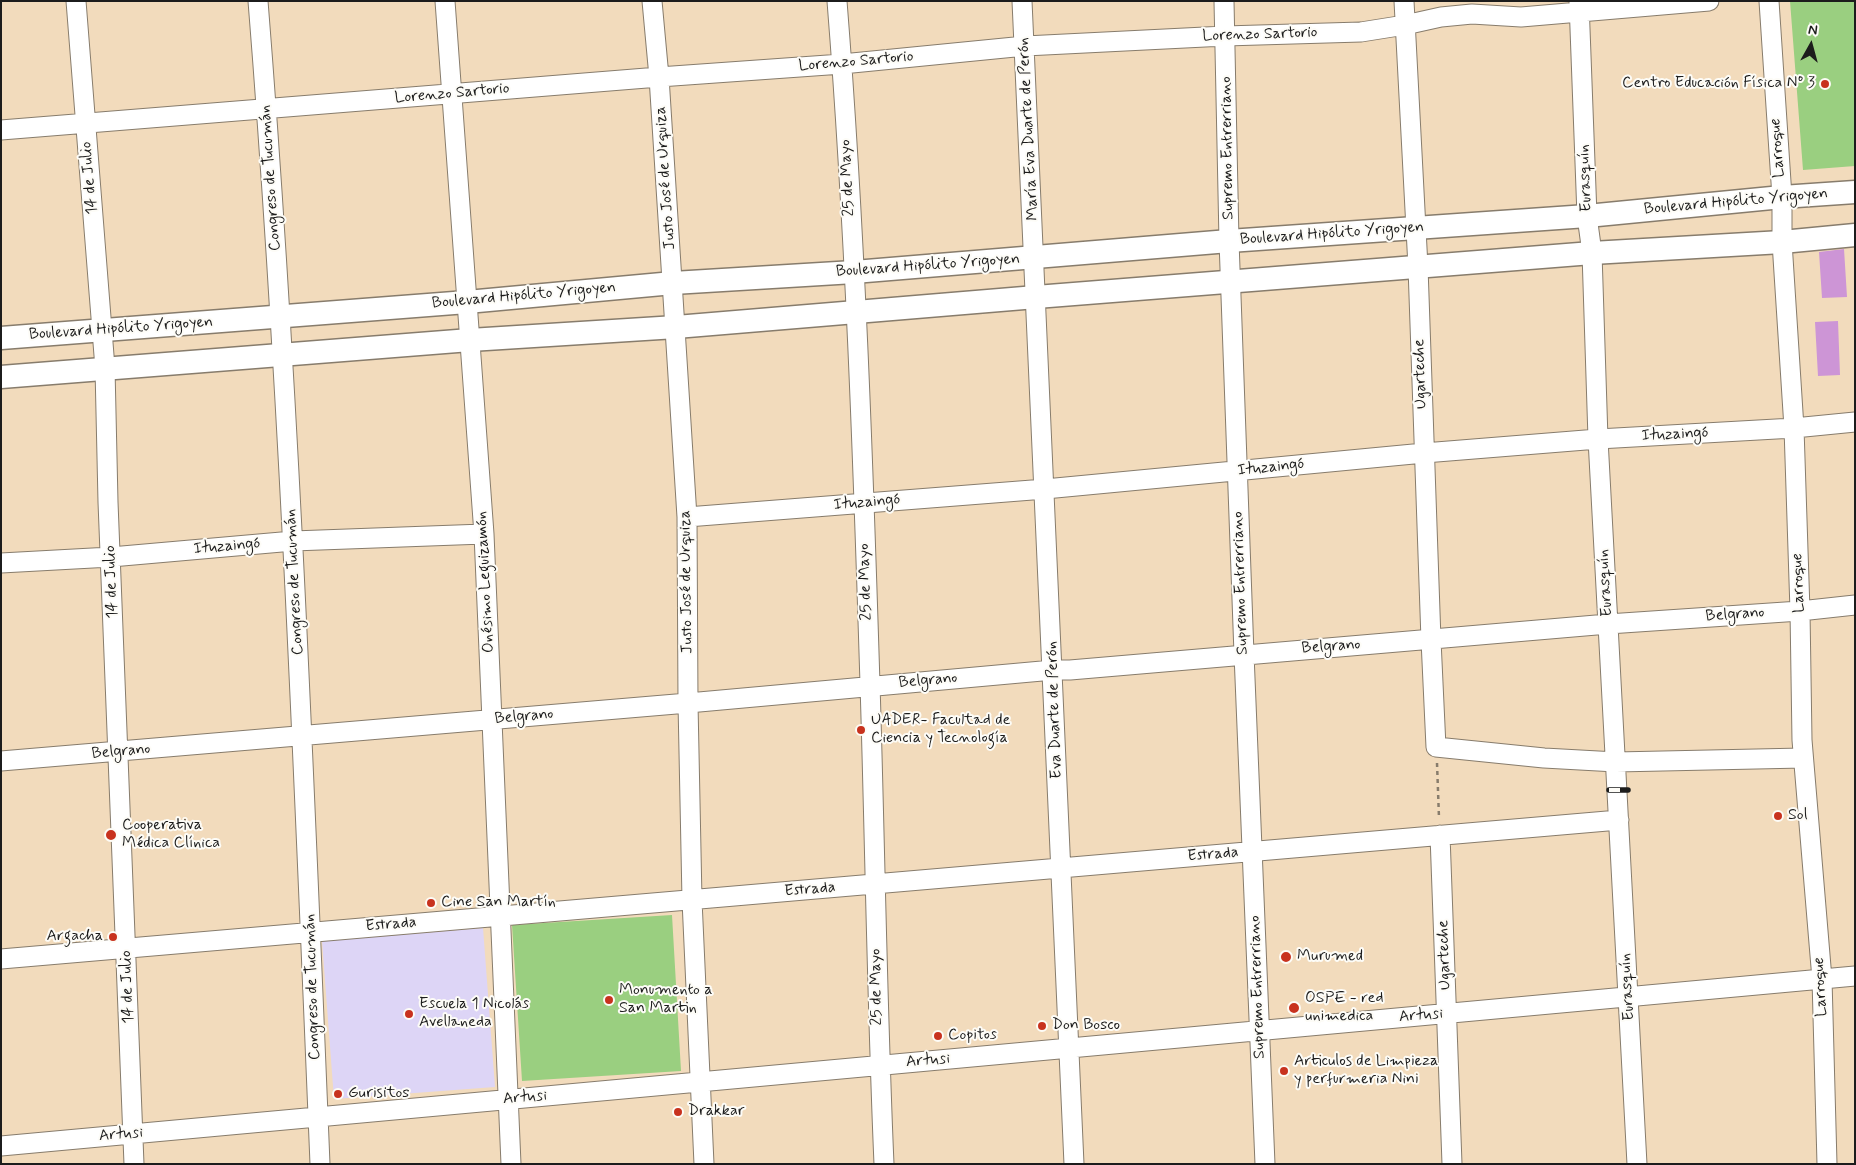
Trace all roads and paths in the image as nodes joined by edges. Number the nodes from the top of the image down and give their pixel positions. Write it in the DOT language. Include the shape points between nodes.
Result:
graph roads {
  1 [pos="76,1"];
  2 [pos="258,1"];
  3 [pos="445,1"];
  4 [pos="652,1"];
  5 [pos="837,1"];
  6 [pos="1022,1"];
  7 [pos="1224,1"];
  8 [pos="1404,1"];
  9 [pos="1709,1"];
  10 [pos="1769,1"];
  11 [pos="1580,7"];
  12 [pos="1405,25"];
  13 [pos="1225,36"];
  14 [pos="1025,46"];
  15 [pos="842,64"];
  16 [pos="659,77"];
  17 [pos="452,94"];
  18 [pos="266,109"];
  19 [pos="86,123"];
  20 [pos="1,130"];
  21 [pos="1855,192"];
  22 [pos="1782,197"];
  23 [pos="1587,216"];
  24 [pos="1416,228"];
  25 [pos="1855,235"];
  26 [pos="1229,242"];
  27 [pos="1782,242"];
  28 [pos="1592,253"];
  29 [pos="1034,257"];
  30 [pos="1418,267"];
  31 [pos="854,272"];
  32 [pos="1232,282"];
  33 [pos="673,283"];
  34 [pos="1036,297"];
  35 [pos="467,302"];
  36 [pos="855,313"];
  37 [pos="279,316"];
  38 [pos="676,327"];
  39 [pos="102,330"];
  40 [pos="1,338"];
  41 [pos="470,340"];
  42 [pos="281,355"];
  43 [pos="106,368"];
  44 [pos="1,376"];
  45 [pos="1855,422"];
  46 [pos="1794,428"];
  47 [pos="1598,439"];
  48 [pos="1424,453"];
  49 [pos="1237,471"];
  50 [pos="1044,489"];
  51 [pos="863,504"];
  52 [pos="687,517"];
  53 [pos="484,534"];
  54 [pos="293,541"];
  55 [pos="111,557"];
  56 [pos="1,563"];
  57 [pos="1855,605"];
  58 [pos="1800,611"];
  59 [pos="1608,624"];
  60 [pos="1431,640"];
  61 [pos="1244,654"];
  62 [pos="1053,670"];
  63 [pos="870,687"];
  64 [pos="688,703"];
  65 [pos="492,720"];
  66 [pos="302,735"];
  67 [pos="1436,747"];
  68 [pos="119,752"];
  69 [pos="1803,758"];
  70 [pos="1,761"];
  71 [pos="1616,762"];
  72 [pos="1619,820"];
  73 [pos="1440,836"];
  74 [pos="1253,852"];
  75 [pos="1061,868"];
  76 [pos="875,884"];
  77 [pos="692,900"];
  78 [pos="500,916"];
  79 [pos="310,932"];
  80 [pos="126,948"];
  81 [pos="1,958"];
  82 [pos="1855,976"];
  83 [pos="1822,978"];
  84 [pos="1628,996"];
  85 [pos="1447,1013"];
  86 [pos="1260,1030"];
  87 [pos="1069,1048"];
  88 [pos="879,1065"];
  89 [pos="700,1082"];
  90 [pos="509,1099"];
  91 [pos="318,1117"];
  92 [pos="133,1134"];
  93 [pos="1,1146"];
  94 [pos="134,1164"];
  95 [pos="320,1164"];
  96 [pos="511,1164"];
  97 [pos="704,1164"];
  98 [pos="884,1164"];
  99 [pos="1074,1164"];
  100 [pos="1265,1164"];
  101 [pos="1452,1164"];
  102 [pos="1637,1164"];
  103 [pos="1827,1164"];
  1 -- 19 [label="street, 14 de Julio"];
  2 -- 18 [label="street, Congreso de Tucumán"];
  3 -- 17 [label="street, Onésimo Leguizamón"];
  4 -- 16 [label="street, Justo José de Urquiza"];
  5 -- 15 [label="street, 25 de Mayo"];
  6 -- 14 [label="street, María Eva Duarte de Perón"];
  7 -- 13 [label="street, Supremo Entrerriano"];
  8 -- 12 [label="street, Ugarteche"];
  9 -- 11 [label="street, Lorenzo Sartorio"];
  10 -- 22 [label="street, Larroque"];
  11 -- 12 [label="street, Lorenzo Sartorio" via="1521,17 1472,14 1441,17"];
  11 -- 23 [label="street, Eurasquín"];
  12 -- 13 [label="street, Lorenzo Sartorio" via="1361,32"];
  12 -- 24 [label="street, Ugarteche"];
  13 -- 14 [label="street, Lorenzo Sartorio"];
  13 -- 26 [label="street, Supremo Entrerriano"];
  14 -- 15 [label="street, Lorenzo Sartorio"];
  14 -- 29 [label="street, María Eva Duarte de Perón"];
  15 -- 16 [label="street, Lorenzo Sartorio"];
  15 -- 31 [label="street, 25 de Mayo"];
  16 -- 17 [label="street, Lorenzo Sartorio"];
  16 -- 33 [label="street, Justo José de Urquiza"];
  17 -- 18 [label="street, Lorenzo Sartorio"];
  17 -- 35 [label="street, Onésimo Leguizamón"];
  18 -- 19 [label="street, Lorenzo Sartorio"];
  18 -- 37 [label="street, Congreso de Tucumán"];
  19 -- 20 [label="street, Lorenzo Sartorio"];
  19 -- 39 [label="street, 14 de Julio"];
  21 -- 22 [label="main road, Boulevard Hipólito Yrigoyen"];
  22 -- 23 [label="main road, Boulevard Hipólito Yrigoyen"];
  22 -- 27 [label="street, Larroque"];
  23 -- 24 [label="main road, Boulevard Hipólito Yrigoyen"];
  23 -- 28 [label="street, Eurasquín"];
  24 -- 26 [label="main road, Boulevard Hipólito Yrigoyen"];
  24 -- 30 [label="street, Ugarteche"];
  25 -- 27 [label="main road"];
  26 -- 29 [label="main road, Boulevard Hipólito Yrigoyen"];
  26 -- 32 [label="street, Supremo Entrerriano"];
  27 -- 28 [label="main road"];
  27 -- 46 [label="street, Larroque"];
  28 -- 30 [label="main road"];
  28 -- 47 [label="street, Eurasquín"];
  29 -- 31 [label="main road, Boulevard Hipólito Yrigoyen"];
  29 -- 34 [label="street, Eva Duarte de Perón"];
  30 -- 32 [label="main road"];
  30 -- 48 [label="street, Ugarteche"];
  31 -- 33 [label="main road, Boulevard Hipólito Yrigoyen"];
  31 -- 36 [label="street, 25 de Mayo"];
  32 -- 34 [label="main road"];
  32 -- 49 [label="street, Supremo Entrerriano"];
  33 -- 35 [label="main road, Boulevard Hipólito Yrigoyen"];
  33 -- 38 [label="street, Justo José de Urquiza"];
  34 -- 36 [label="main road"];
  34 -- 50 [label="street, Eva Duarte de Perón"];
  35 -- 37 [label="main road, Boulevard Hipólito Yrigoyen"];
  35 -- 41 [label="street, Onésimo Leguizamón"];
  36 -- 38 [label="main road"];
  36 -- 51 [label="street, 25 de Mayo"];
  37 -- 39 [label="main road, Boulevard Hipólito Yrigoyen"];
  37 -- 42 [label="street, Congreso de Tucumán"];
  38 -- 41 [label="main road"];
  38 -- 52 [label="street, Justo José de Urquiza"];
  39 -- 40 [label="main road, Boulevard Hipólito Yrigoyen"];
  39 -- 43 [label="street, 14 de Julio"];
  41 -- 42 [label="main road"];
  41 -- 53 [label="street, Onésimo Leguizamón"];
  42 -- 43 [label="main road"];
  42 -- 54 [label="street, Congreso de Tucumán"];
  43 -- 44 [label="main road"];
  43 -- 55 [label="street, 14 de Julio"];
  45 -- 46 [label="street, Ituzaingó"];
  46 -- 47 [label="street, Ituzaingó"];
  46 -- 58 [label="street, Larroque"];
  47 -- 48 [label="street, Ituzaingó"];
  47 -- 59 [label="street, Eurasquín"];
  48 -- 49 [label="street, Ituzaingó"];
  48 -- 60 [label="street, Ugarteche"];
  49 -- 50 [label="street, Ituzaingó"];
  49 -- 61 [label="street, Supremo Entrerriano"];
  50 -- 51 [label="street, Ituzaingó"];
  50 -- 62 [label="street, Eva Duarte de Perón"];
  51 -- 52 [label="street, Ituzaingó"];
  51 -- 63 [label="street, 25 de Mayo"];
  52 -- 64 [label="street, Justo José de Urquiza"];
  53 -- 54 [label="street, Ituzaingó"];
  53 -- 65 [label="street, Onésimo Leguizamón"];
  54 -- 55 [label="street, Ituzaingó"];
  54 -- 66 [label="street, Congreso de Tucumán"];
  55 -- 56 [label="street, Ituzaingó"];
  55 -- 68 [label="street, 14 de Julio"];
  57 -- 58 [label="street, Belgrano"];
  58 -- 59 [label="street, Belgrano"];
  58 -- 69 [label="street, Larroque"];
  59 -- 60 [label="street, Belgrano"];
  59 -- 71 [label="street, Eurasquín"];
  60 -- 61 [label="street, Belgrano"];
  60 -- 67 [label="street, Ugarteche"];
  61 -- 62 [label="street, Belgrano"];
  61 -- 74 [label="street, Supremo Entrerriano"];
  62 -- 63 [label="street, Belgrano"];
  62 -- 75 [label="street, Eva Duarte de Perón"];
  63 -- 64 [label="street, Belgrano"];
  63 -- 76 [label="street, 25 de Mayo"];
  64 -- 65 [label="street, Belgrano"];
  64 -- 77 [label="street, Justo José de Urquiza"];
  65 -- 66 [label="street, Belgrano"];
  65 -- 78 [label="street, Onésimo Leguizamón"];
  66 -- 68 [label="street, Belgrano"];
  66 -- 79 [label="street, Congreso de Tucumán"];
  67 -- 71 [label="street"];
  67 -- 73 [label="path"];
  68 -- 70 [label="street, Belgrano"];
  68 -- 80 [label="street, 14 de Julio"];
  69 -- 71 [label="street"];
  69 -- 83 [label="street, Larroque"];
  71 -- 72 [label="street, Eurasquín"];
  72 -- 73 [label="street, Estrada"];
  72 -- 84 [label="street, Eurasquín"];
  73 -- 74 [label="street, Estrada"];
  73 -- 85 [label="street, Ugarteche"];
  74 -- 75 [label="street, Estrada"];
  74 -- 86 [label="street, Supremo Entrerriano"];
  75 -- 76 [label="street, Estrada"];
  75 -- 87 [label="street, Eva Duarte de Perón"];
  76 -- 77 [label="street, Estrada"];
  76 -- 88 [label="street, 25 de Mayo"];
  77 -- 78 [label="street, Estrada"];
  77 -- 89 [label="street, Justo José de Urquiza"];
  78 -- 79 [label="street, Estrada"];
  78 -- 90 [label="street, Onésimo Leguizamón"];
  79 -- 80 [label="street, Estrada"];
  79 -- 91 [label="street, Congreso de Tucumán"];
  80 -- 81 [label="street, Estrada"];
  80 -- 92 [label="street, 14 de Julio"];
  82 -- 83 [label="street, Artusi"];
  83 -- 84 [label="street, Artusi"];
  83 -- 103 [label="street, Larroque"];
  84 -- 85 [label="street, Artusi"];
  84 -- 102 [label="street, Eurasquín"];
  85 -- 86 [label="street, Artusi"];
  85 -- 101 [label="street, Ugarteche"];
  86 -- 87 [label="street, Artusi"];
  86 -- 100 [label="street, Supremo Entrerriano"];
  87 -- 88 [label="street, Artusi"];
  87 -- 99 [label="street, Eva Duarte de Perón"];
  88 -- 89 [label="street, Artusi"];
  88 -- 98 [label="street, 25 de Mayo"];
  89 -- 90 [label="street, Artusi"];
  89 -- 97 [label="street, Justo José de Urquiza"];
  90 -- 91 [label="street, Artusi"];
  90 -- 96 [label="street, Onésimo Leguizamón"];
  91 -- 92 [label="street, Artusi"];
  91 -- 95 [label="street, Congreso de Tucumán"];
  92 -- 93 [label="street, Artusi"];
  92 -- 94 [label="street, 14 de Julio"];
}
